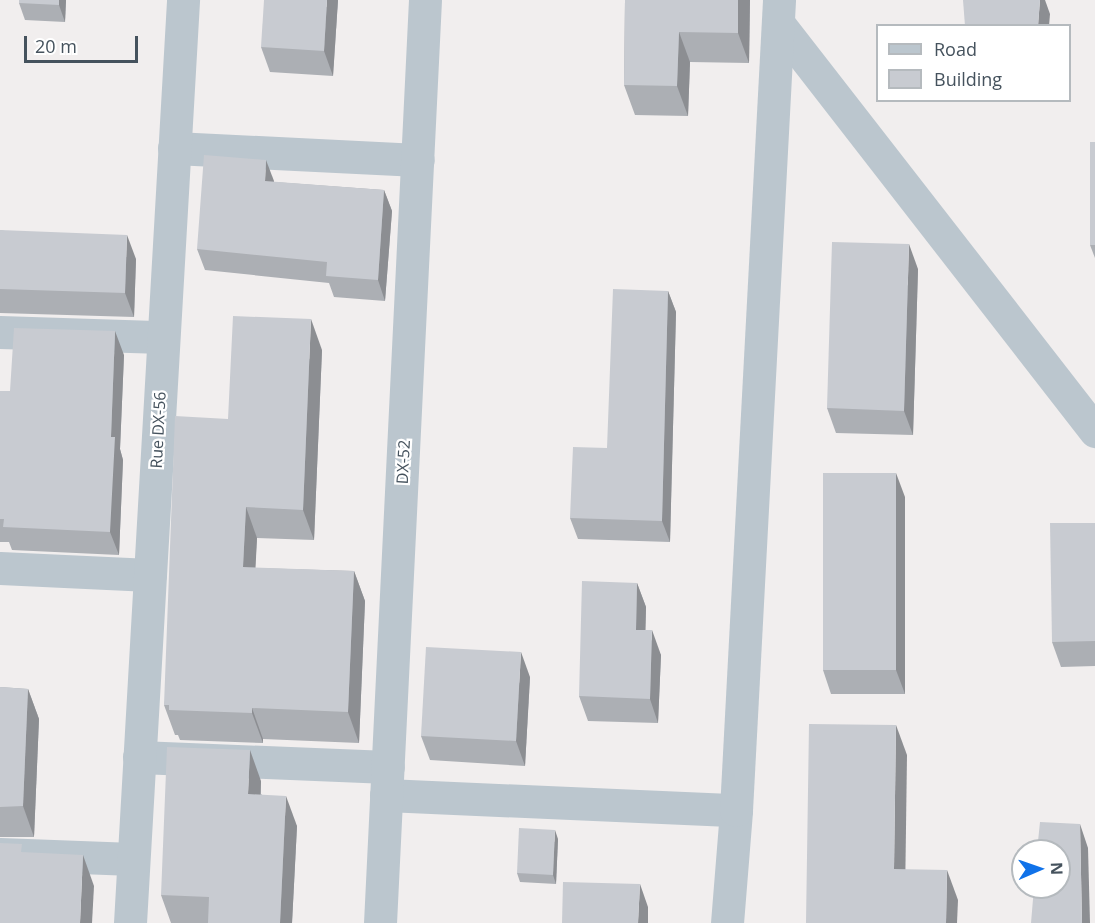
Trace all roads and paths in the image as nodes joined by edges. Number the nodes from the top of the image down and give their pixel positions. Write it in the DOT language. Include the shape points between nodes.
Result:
graph roads {
  1 [pos="183,0"];
  2 [pos="425,0"];
  3 [pos="778,11"];
  4 [pos="174,148"];
  5 [pos="417,160"];
  6 [pos="0,332"];
  7 [pos="163,337"];
  8 [pos="1095,431"];
  9 [pos="0,568"];
  10 [pos="150,575"];
  11 [pos="139,757"];
  12 [pos="387,781"];
  13 [pos="736,810"];
  14 [pos="0,854"];
  15 [pos="133,859"];
  16 [pos="130,923"];
  17 [pos="380,923"];
  18 [pos="727,923"];
  1 -- 4 [label="street, Rue DX-56"];
  2 -- 5 [label="street, DX-52 / DX-52"];
  3 -- 8 [label="street"];
  3 -- 13 [label="street"];
  4 -- 5 [label="street"];
  4 -- 7 [label="street, Rue DX-56"];
  5 -- 12 [label="street, DX-52 / DX-52"];
  6 -- 7 [label="street"];
  7 -- 10 [label="street, Rue DX-56"];
  9 -- 10 [label="street"];
  10 -- 11 [label="street, Rue DX-56"];
  11 -- 12 [label="street"];
  11 -- 15 [label="street, Rue DX-56"];
  12 -- 13 [label="street"];
  12 -- 17 [label="street, DX-52 / DX-52"];
  13 -- 18 [label="street"];
  14 -- 15 [label="street"];
  15 -- 16 [label="street, Rue DX-56"];
}
